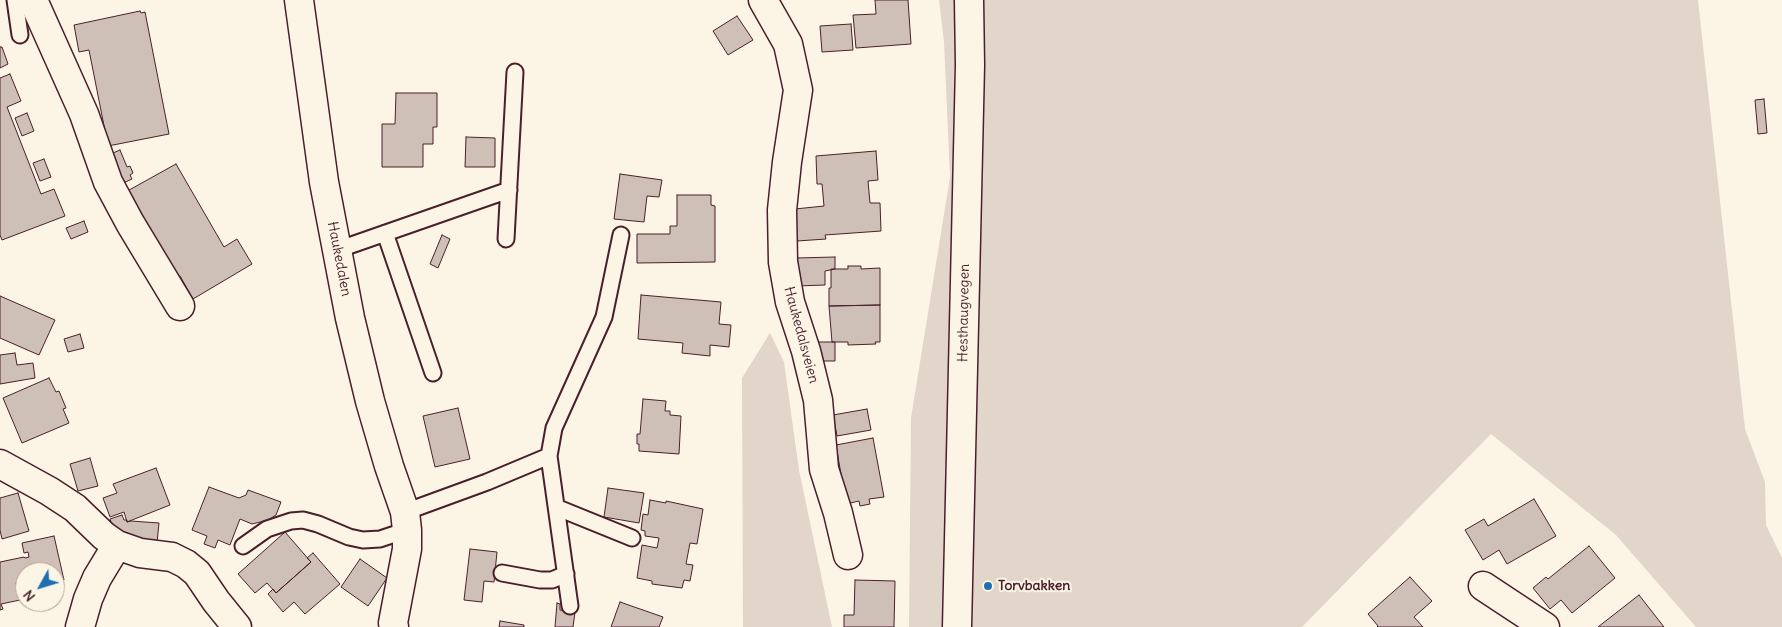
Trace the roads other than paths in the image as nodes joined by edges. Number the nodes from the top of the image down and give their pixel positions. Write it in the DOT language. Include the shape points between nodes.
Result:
graph roads {
  1 [pos="15,0"];
  2 [pos="33,0"];
  3 [pos="299,0"];
  4 [pos="763,0"];
  5 [pos="969,0"];
  6 [pos="20,35"];
  7 [pos="515,72"];
  8 [pos="508,190"];
  9 [pos="385,233"];
  10 [pos="621,235"];
  11 [pos="506,239"];
  12 [pos="337,250"];
  13 [pos="180,306"];
  14 [pos="433,373"];
  15 [pos="549,456"];
  16 [pos="1,462"];
  17 [pos="558,508"];
  18 [pos="406,521"];
  19 [pos="632,538"];
  20 [pos="117,545"];
  21 [pos="244,546"];
  22 [pos="848,555"];
  23 [pos="502,573"];
  24 [pos="566,574"];
  25 [pos="1483,586"];
  26 [pos="570,606"];
  27 [pos="390,626"];
  28 [pos="80,627"];
  29 [pos="237,627"];
  30 [pos="958,627"];
  31 [pos="1545,627"];
  1 -- 6 [label="lane"];
  2 -- 13 [label="street" via="84,114 108,182"];
  3 -- 12 [label="street, Haukedalen" via="322,173"];
  4 -- 22 [label="street, Haukedalsveien" via="788,44 798,90 782,210 783,262 790,302 818,400 824,469"];
  5 -- 30 [label="street, Hesthaugvegen"];
  7 -- 8 [label="lane"];
  8 -- 9 [label="lane"];
  8 -- 11 [label="lane"];
  9 -- 12 [label="lane"];
  9 -- 14 [label="lane"];
  10 -- 15 [label="lane" via="604,317 554,428"];
  12 -- 18 [label="street, Haukedalen" via="370,402"];
  15 -- 17 [label="lane"];
  15 -- 18 [label="lane"];
  16 -- 20 [label="street" via="75,508"];
  17 -- 19 [label="lane"];
  17 -- 24 [label="lane"];
  18 -- 21 [label="lane" via="380,539 363,540 303,520 291,521 267,529"];
  18 -- 27 [label="street, Haukedalen" via="407,549"];
  20 -- 28 [label="street" via="94,585"];
  20 -- 29 [label="street" via="140,553 172,557 186,564"];
  23 -- 24 [label="lane" via="540,580 552,580"];
  24 -- 26 [label="lane"];
  25 -- 31 [label="street"];
}
